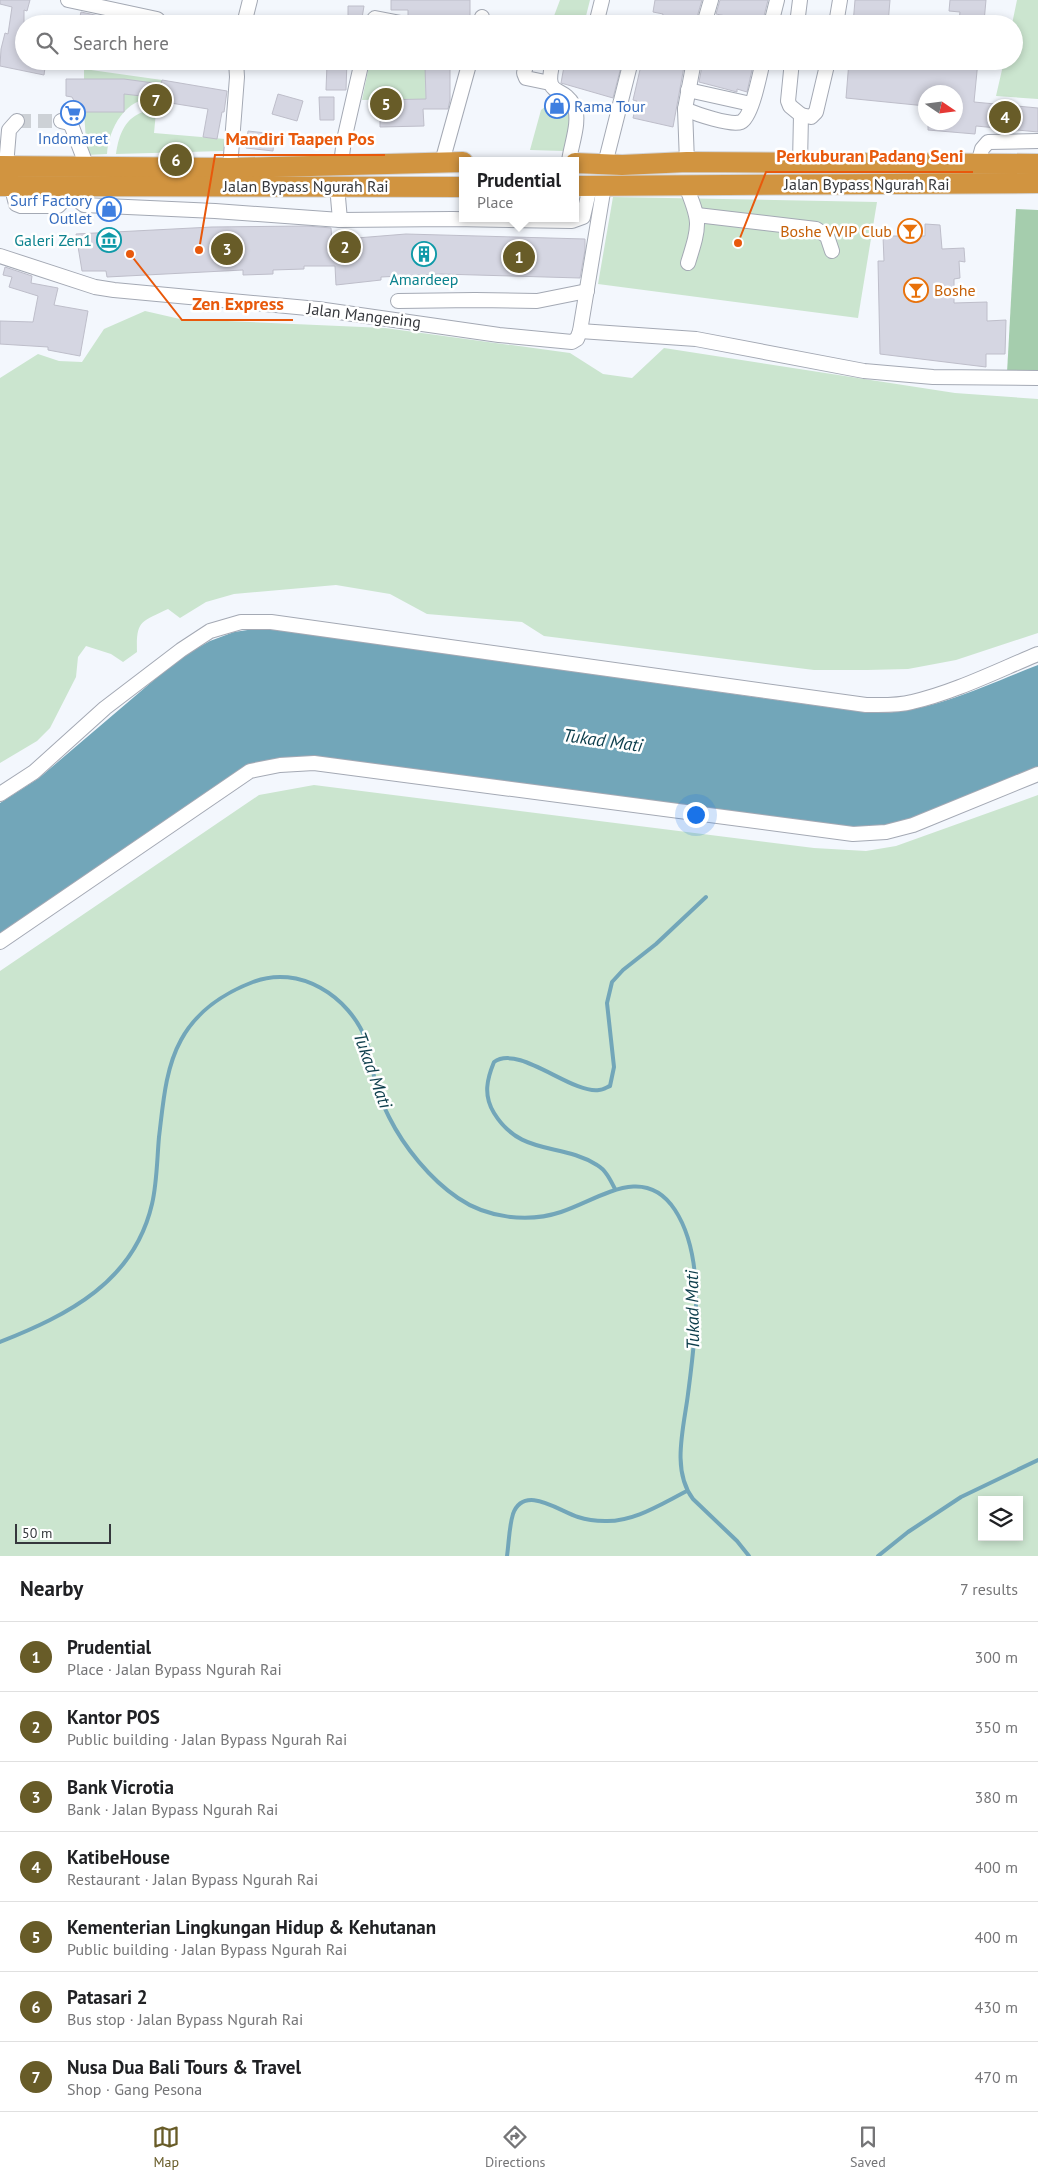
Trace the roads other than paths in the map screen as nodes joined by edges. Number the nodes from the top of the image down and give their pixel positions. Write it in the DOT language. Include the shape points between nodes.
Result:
graph roads {
  1 [pos="68,0"];
  2 [pos="250,0"];
  3 [pos="602,0"];
  4 [pos="711,0"];
  5 [pos="777,0"];
  6 [pos="800,0"];
  7 [pos="840,0"];
  8 [pos="142,15"];
  9 [pos="246,15"];
  10 [pos="598,15"];
  11 [pos="707,15"];
  12 [pos="773,15"];
  13 [pos="798,15"];
  14 [pos="838,15"];
  15 [pos="237,70"];
  16 [pos="360,70"];
  17 [pos="468,70"];
  18 [pos="525,70"];
  19 [pos="551,70"];
  20 [pos="629,70"];
  21 [pos="692,70"];
  22 [pos="760,70"];
  23 [pos="791,70"];
  24 [pos="826,70"];
  25 [pos="550,83"];
  26 [pos="688,90"];
  27 [pos="751,104"];
  28 [pos="685,109"];
  29 [pos="802,115"];
  30 [pos="17,121"];
  31 [pos="61,121"];
  32 [pos="1038,141"];
  33 [pos="569,157"];
  34 [pos="442,162"];
  35 [pos="459,162"];
  36 [pos="687,162"];
  37 [pos="579,163"];
  38 [pos="800,163"];
  39 [pos="341,164"];
  40 [pos="605,164"];
  41 [pos="978,164"];
  42 [pos="1038,164"];
  43 [pos="230,168"];
  44 [pos="4,176"];
  45 [pos="77,179"];
  46 [pos="685,184"];
  47 [pos="1038,184"];
  48 [pos="213,186"];
  49 [pos="337,186"];
  50 [pos="590,186"];
  51 [pos="459,187"];
  52 [pos="215,210"];
  53 [pos="697,214"];
  54 [pos="579,218"];
  55 [pos="459,219"];
  56 [pos="340,220"];
  57 [pos="832,251"];
  58 [pos="0,256"];
  59 [pos="688,263"];
  60 [pos="587,291"];
  61 [pos="398,302"];
  62 [pos="580,331"];
  63 [pos="1038,378"];
  64 [pos="1038,654"];
  65 [pos="1038,774"];
  66 [pos="0,794"];
  67 [pos="0,942"];
  1 -- 8 [label="street"];
  2 -- 9 [label="street"];
  3 -- 10 [label="street"];
  4 -- 11 [label="street"];
  5 -- 12 [label="street"];
  6 -- 13 [label="street"];
  7 -- 14 [label="street"];
  15 -- 43 [label="street"];
  16 -- 39 [label="street"];
  17 -- 34 [label="street"];
  18 -- 25 [label="street" via="526,78"];
  19 -- 25 [label="street"];
  20 -- 40 [label="street"];
  21 -- 26 [label="street"];
  22 -- 27 [label="street"];
  23 -- 29 [label="street" via="788,101"];
  24 -- 29 [label="street" via="816,112 812,117"];
  25 -- 33 [label="street" via="575,107 577,119"];
  26 -- 27 [label="street"];
  26 -- 28 [label="street"];
  27 -- 28 [label="street" via="746,118 734,124"];
  28 -- 36 [label="street"];
  29 -- 38 [label="street"];
  30 -- 44 [label="street" via="9,130"];
  31 -- 45 [label="street" via="72,127"];
  32 -- 41 [label="street" via="988,142 982,149"];
  34 -- 35 [label="highway, Jalan Bypass Ngurah Rai"];
  34 -- 39 [label="highway, Jalan Bypass Ngurah Rai"];
  36 -- 38 [label="highway, Jalan Bypass Ngurah Rai"];
  36 -- 40 [label="highway, Jalan Bypass Ngurah Rai"];
  37 -- 40 [label="highway, Jalan Bypass Ngurah Rai"];
  38 -- 41 [label="highway, Jalan Bypass Ngurah Rai"];
  39 -- 43 [label="highway, Jalan Bypass Ngurah Rai"];
  41 -- 42 [label="highway, Jalan Bypass Ngurah Rai"];
  43 -- 45 [label="highway, Jalan Bypass Ngurah Rai"];
  44 -- 45 [label="highway, Jalan Bypass Ngurah Rai"];
  44 -- 45 [label="highway, Jalan Bypass Ngurah Rai"];
  45 -- 48 [label="highway, Jalan Bypass Ngurah Rai"];
  45 -- 52 [label="street" via="80,202 84,205"];
  46 -- 47 [label="highway, Jalan Bypass Ngurah Rai"];
  46 -- 50 [label="highway, Jalan Bypass Ngurah Rai"];
  46 -- 53 [label="street"];
  48 -- 49 [label="highway, Jalan Bypass Ngurah Rai"];
  48 -- 52 [label="street"];
  49 -- 51 [label="highway, Jalan Bypass Ngurah Rai"];
  49 -- 56 [label="street"];
  50 -- 54 [label="street" via="583,217"];
  50 -- 60 [label="street"];
  52 -- 56 [label="street"];
  53 -- 57 [label="street" via="816,229 827,236"];
  53 -- 59 [label="street" via="698,224"];
  55 -- 56 [label="street"];
  58 -- 62 [label="street, Jalan Mangening" via="95,287 114,290 308,308 569,342 577,339"];
  60 -- 61 [label="street" via="537,301"];
  60 -- 62 [label="street"];
  62 -- 63 [label="street" via="696,340 864,371 933,377"];
  64 -- 66 [label="street" via="921,700 888,706 271,622 241,622 210,631 181,650 105,708 34,772"];
  65 -- 67 [label="street" via="913,825 886,832 853,834 314,763 280,765 250,771"];
}
